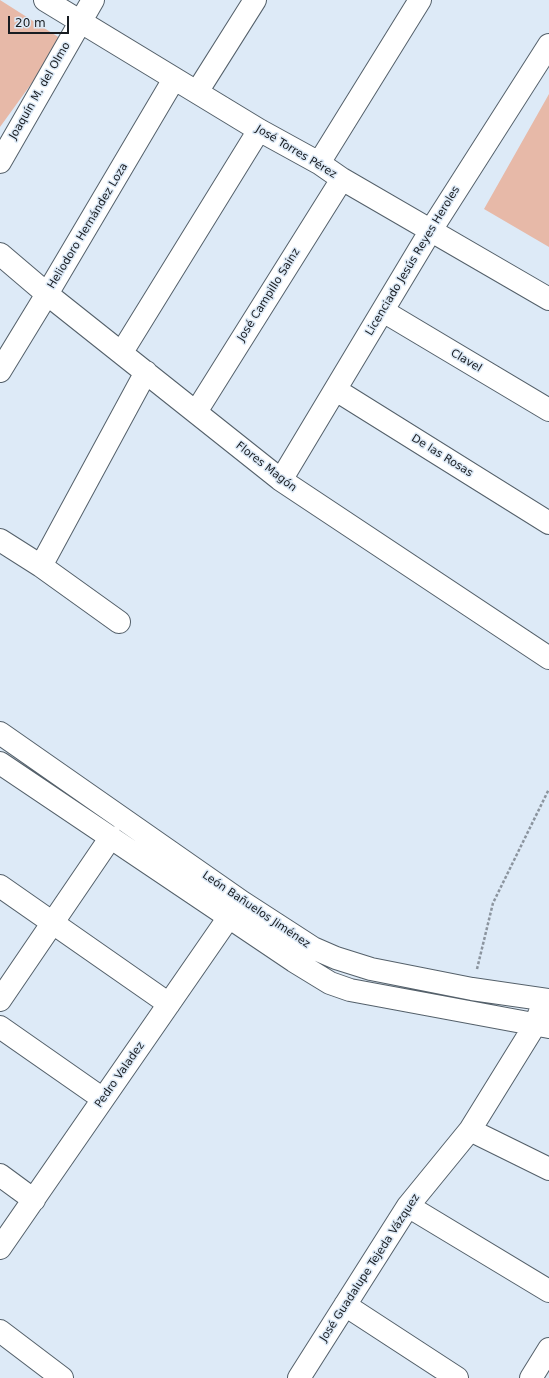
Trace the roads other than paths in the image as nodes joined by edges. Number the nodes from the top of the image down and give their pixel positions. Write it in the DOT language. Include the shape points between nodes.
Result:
graph roads {
  1 [pos="45,0"];
  2 [pos="93,0"];
  3 [pos="255,0"];
  4 [pos="420,0"];
  5 [pos="80,21"];
  6 [pos="549,45"];
  7 [pos="174,79"];
  8 [pos="197,92"];
  9 [pos="259,130"];
  10 [pos="0,162"];
  11 [pos="319,163"];
  12 [pos="342,179"];
  13 [pos="432,230"];
  14 [pos="0,254"];
  15 [pos="47,294"];
  16 [pos="549,299"];
  17 [pos="383,311"];
  18 [pos="122,352"];
  19 [pos="0,371"];
  20 [pos="146,372"];
  21 [pos="336,390"];
  22 [pos="549,410"];
  23 [pos="196,412"];
  24 [pos="281,480"];
  25 [pos="549,523"];
  26 [pos="0,540"];
  27 [pos="41,566"];
  28 [pos="119,622"];
  29 [pos="549,658"];
  30 [pos="0,733"];
  31 [pos="0,763"];
  32 [pos="111,837"];
  33 [pos="0,886"];
  34 [pos="235,909"];
  35 [pos="52,923"];
  36 [pos="336,958"];
  37 [pos="330,983"];
  38 [pos="548,996"];
  39 [pos="0,1000"];
  40 [pos="169,1004"];
  41 [pos="542,1026"];
  42 [pos="0,1027"];
  43 [pos="103,1099"];
  44 [pos="470,1130"];
  45 [pos="549,1169"];
  46 [pos="0,1175"];
  47 [pos="34,1200"];
  48 [pos="408,1206"];
  49 [pos="0,1248"];
  50 [pos="549,1292"];
  51 [pos="345,1305"];
  52 [pos="0,1331"];
  53 [pos="549,1349"];
  54 [pos="62,1378"];
  55 [pos="299,1378"];
  56 [pos="456,1378"];
  57 [pos="531,1378"];
  1 -- 5 [label="street, José Torres Pérez"];
  2 -- 5 [label="street, Joaquín M. del Olmo"];
  3 -- 8 [label="street"];
  4 -- 11 [label="street"];
  5 -- 7 [label="street, José Torres Pérez"];
  5 -- 10 [label="street, Joaquín M. del Olmo"];
  6 -- 13 [label="street, Licenciado Jesús Reyes Heroles"];
  7 -- 8 [label="street, José Torres Pérez"];
  7 -- 15 [label="street, Heliodoro Hernández Loza"];
  8 -- 9 [label="street, José Torres Pérez"];
  9 -- 11 [label="street, José Torres Pérez"];
  9 -- 18 [label="street"];
  11 -- 12 [label="street, José Torres Pérez"];
  12 -- 13 [label="street, José Torres Pérez"];
  12 -- 23 [label="street, José Campillo Sainz"];
  13 -- 16 [label="street, José Torres Pérez"];
  13 -- 17 [label="street, Licenciado Jesús Reyes Heroles"];
  14 -- 15 [label="street, Flores Magón"];
  15 -- 18 [label="street, Flores Magón"];
  15 -- 19 [label="street, Heliodoro Hernández Loza"];
  17 -- 21 [label="street, Licenciado Jesús Reyes Heroles"];
  17 -- 22 [label="street, Clavel"];
  18 -- 20 [label="street, Flores Magón"];
  20 -- 23 [label="street, Flores Magón"];
  20 -- 27 [label="street"];
  21 -- 24 [label="street, Licenciado Jesús Reyes Heroles"];
  21 -- 25 [label="street, De las Rosas"];
  23 -- 24 [label="street, Flores Magón"];
  24 -- 29 [label="street, Flores Magón"];
  26 -- 27 [label="street"];
  27 -- 28 [label="street"];
  30 -- 34 [label="street, León Bañuelos Jiménez"];
  31 -- 32 [label="street, León Bañuelos Jiménez"];
  32 -- 34 [label="street, León Bañuelos Jiménez"];
  32 -- 35 [label="street"];
  33 -- 35 [label="street"];
  34 -- 36 [label="street, León Bañuelos Jiménez"];
  34 -- 37 [label="street, León Bañuelos Jiménez" via="294,961"];
  34 -- 40 [label="street, Pedro Valadez"];
  35 -- 39 [label="street"];
  35 -- 40 [label="street"];
  36 -- 37 [label="street"];
  36 -- 38 [label="street, León Bañuelos Jiménez" via="371,969 472,989"];
  37 -- 41 [label="street, León Bañuelos Jiménez" via="350,990"];
  38 -- 41 [label="street, José Guadalupe Tejeda Vázquez"];
  40 -- 43 [label="street, Pedro Valadez"];
  41 -- 44 [label="street, José Guadalupe Tejeda Vázquez"];
  42 -- 43 [label="street"];
  43 -- 47 [label="street, Pedro Valadez"];
  44 -- 45 [label="street"];
  44 -- 48 [label="street, José Guadalupe Tejeda Vázquez"];
  46 -- 47 [label="street"];
  47 -- 49 [label="street, Pedro Valadez"];
  48 -- 50 [label="street"];
  48 -- 51 [label="street, José Guadalupe Tejeda Vázquez"];
  51 -- 55 [label="street, José Guadalupe Tejeda Vázquez"];
  51 -- 56 [label="street"];
  52 -- 54 [label="street"];
  53 -- 57 [label="street"];
}
